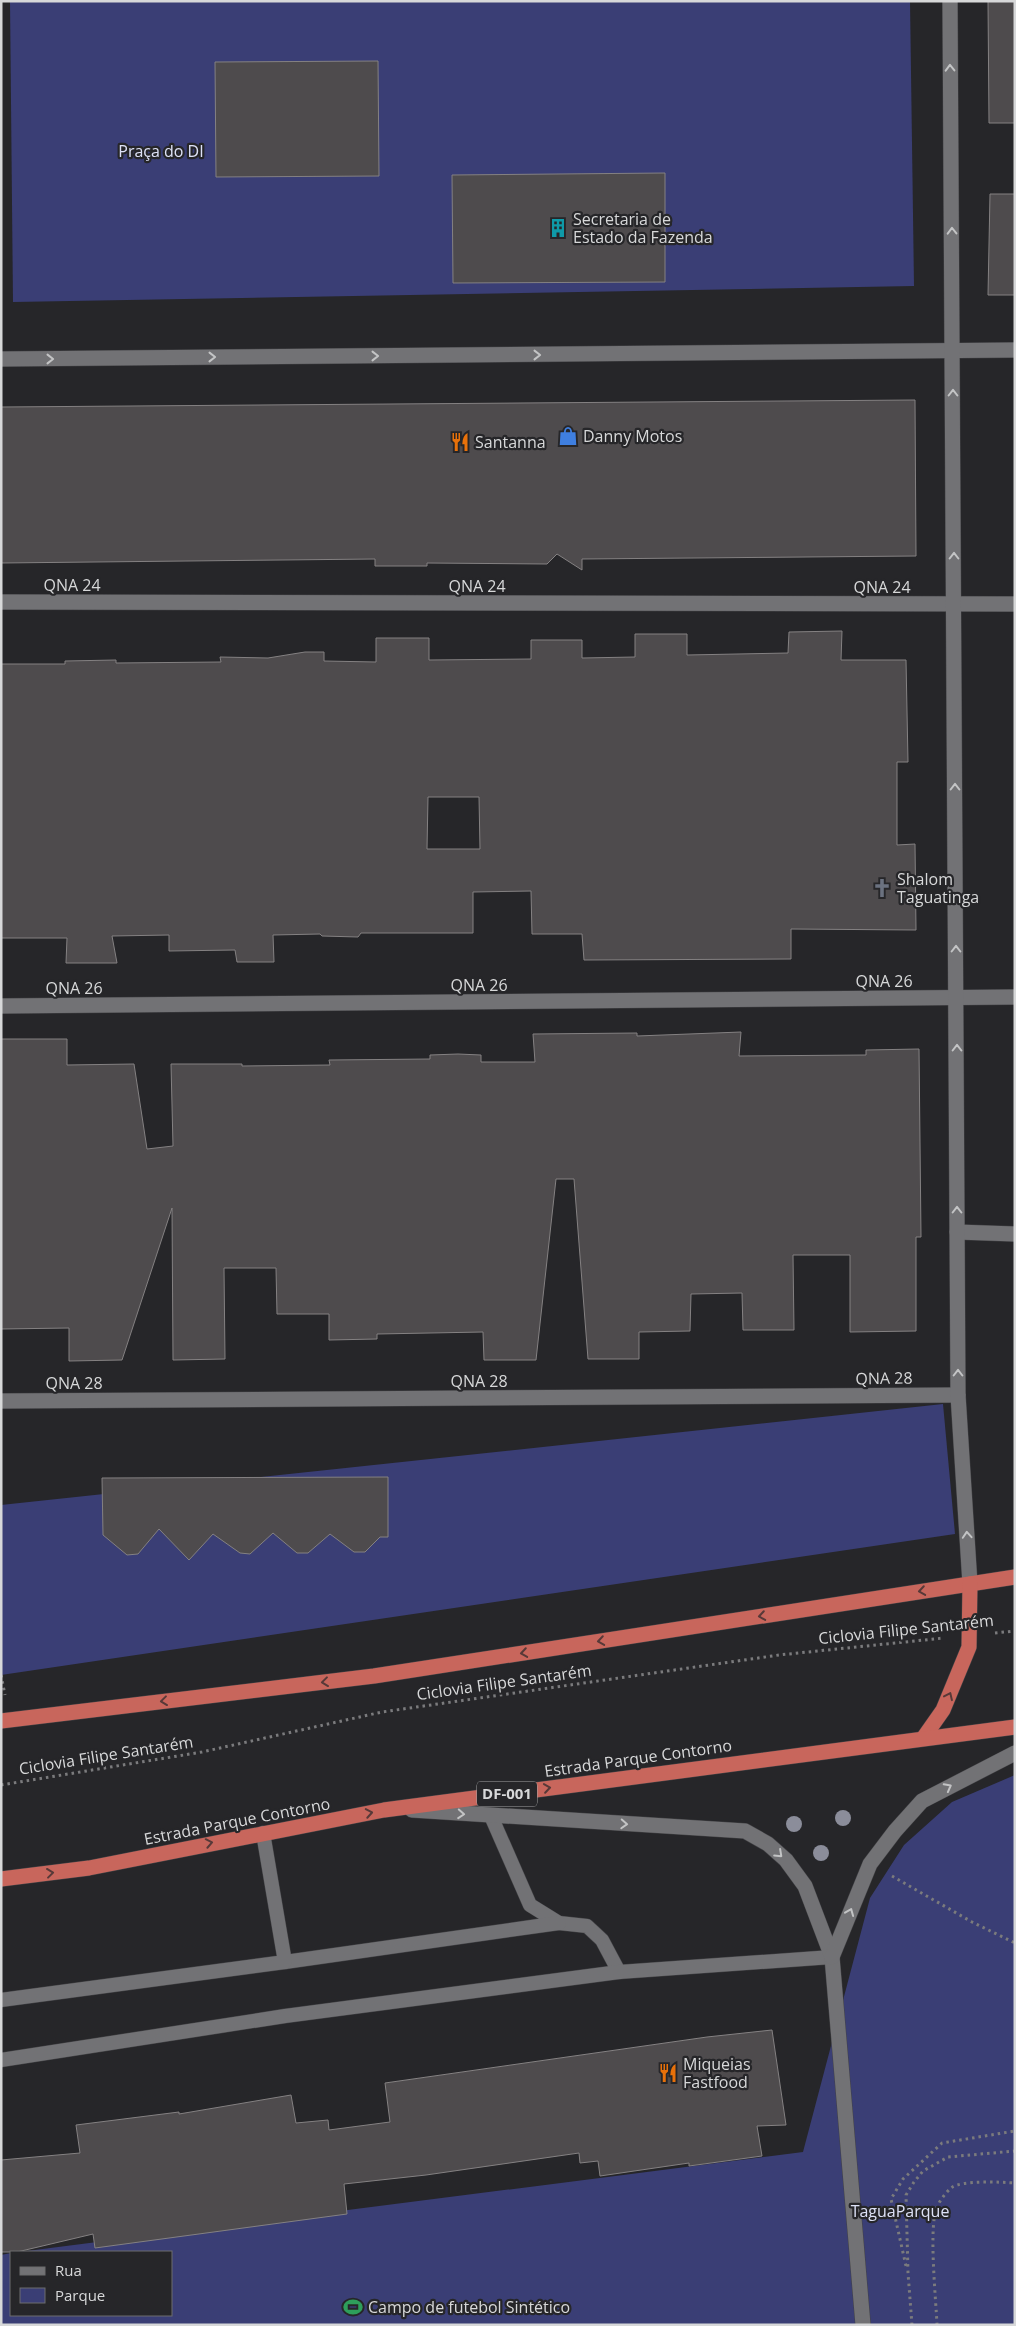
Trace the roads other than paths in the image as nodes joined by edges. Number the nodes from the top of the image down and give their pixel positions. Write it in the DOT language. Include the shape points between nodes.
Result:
graph roads {
  1 [pos="950,1"];
  2 [pos="1015,350"];
  3 [pos="953,351"];
  4 [pos="1,359"];
  5 [pos="1,602"];
  6 [pos="954,604"];
  7 [pos="1015,604"];
  8 [pos="1015,997"];
  9 [pos="956,998"];
  10 [pos="1,1006"];
  11 [pos="958,1232"];
  12 [pos="1015,1234"];
  13 [pos="958,1394"];
  14 [pos="1,1401"];
  15 [pos="1015,1577"];
  16 [pos="970,1584"];
  17 [pos="1,1721"];
  18 [pos="1015,1726"];
  19 [pos="924,1737"];
  20 [pos="1015,1753"];
  21 [pos="395,1809"];
  22 [pos="491,1816"];
  23 [pos="263,1833"];
  24 [pos="1,1879"];
  25 [pos="559,1923"];
  26 [pos="832,1957"];
  27 [pos="285,1962"];
  28 [pos="619,1972"];
  29 [pos="1,2000"];
  30 [pos="1,2060"];
  31 [pos="863,2325"];
  3 -- 1 [label="street, one-way"];
  2 -- 3 [label="street"];
  4 -- 3 [label="street, one-way"];
  6 -- 3 [label="street, one-way"];
  5 -- 6 [label="street, QNA 24"];
  6 -- 7 [label="street, QNA 24"];
  9 -- 6 [label="street, one-way"];
  8 -- 9 [label="street, QNA 26"];
  9 -- 10 [label="street, QNA 26"];
  11 -- 9 [label="street, one-way"];
  11 -- 12 [label="street"];
  13 -- 11 [label="street, one-way"];
  13 -- 14 [label="street, QNA 28"];
  16 -- 13 [label="street, one-way"];
  15 -- 16 [label="highway"];
  16 -- 17 [label="highway, one-way" via="374,1676"];
  19 -- 16 [label="highway, one-way" via="943,1710 968,1647"];
  18 -- 19 [label="highway, Estrada Parque Contorno / DF-001"];
  21 -- 19 [label="highway, Estrada Parque Contorno / DF-001, one-way"];
  26 -- 20 [label="street, one-way" via="870,1864 922,1801"];
  21 -- 22 [label="street, one-way"];
  23 -- 21 [label="highway, Estrada Parque Contorno / DF-001, one-way"];
  22 -- 25 [label="lane" via="530,1905"];
  22 -- 26 [label="street, one-way" via="745,1831 786,1860 805,1886"];
  24 -- 23 [label="highway, Estrada Parque Contorno / DF-001, one-way" via="89,1868"];
  23 -- 27 [label="lane"];
  25 -- 27 [label="lane"];
  25 -- 28 [label="lane" via="588,1926 602,1940"];
  26 -- 28 [label="lane"];
  26 -- 31 [label="street"];
  27 -- 29 [label="lane"];
  28 -- 30 [label="lane" via="284,2016"];
}
